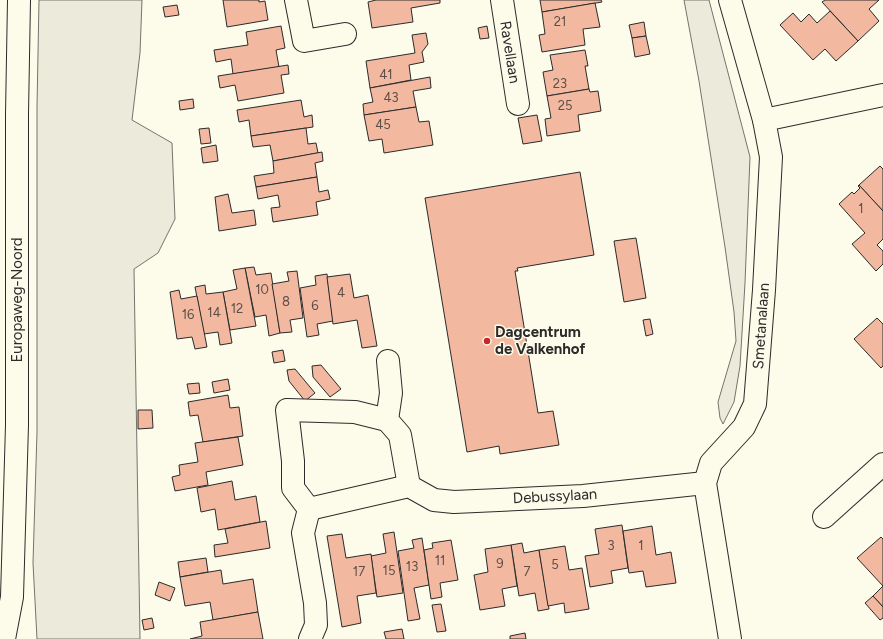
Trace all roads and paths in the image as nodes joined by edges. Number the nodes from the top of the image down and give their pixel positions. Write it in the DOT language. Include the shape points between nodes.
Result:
graph roads {
  1 [pos="19,0"];
  2 [pos="296,0"];
  3 [pos="502,0"];
  4 [pos="730,0"];
  5 [pos="345,34"];
  6 [pos="883,95"];
  7 [pos="518,104"];
  8 [pos="764,120"];
  9 [pos="388,361"];
  10 [pos="387,420"];
  11 [pos="883,464"];
  12 [pos="705,483"];
  13 [pos="409,486"];
  14 [pos="309,509"];
  15 [pos="824,517"];
  16 [pos="12,601"];
  17 [pos="4,639"];
  18 [pos="14,639"];
  19 [pos="310,639"];
  20 [pos="730,639"];
  1 -- 16 [label="street, Europaweg-Noord" via="18,425"];
  2 -- 5 [label="street" via="304,41"];
  3 -- 7 [label="street, Ravellaan"];
  4 -- 8 [label="street, Smetanalaan"];
  6 -- 8 [label="street"];
  8 -- 12 [label="street, Smetanalaan" via="771,157 755,404 744,427 711,463"];
  9 -- 10 [label="street" via="391,393"];
  10 -- 13 [label="street" via="400,435"];
  10 -- 14 [label="street" via="355,412 287,410 293,461 293,488"];
  11 -- 15 [label="street"];
  12 -- 13 [label="street, Debussylaan" via="583,496 454,502 434,500"];
  12 -- 20 [label="street, Smetanalaan"];
  13 -- 14 [label="street"];
  14 -- 19 [label="street" via="303,533 315,603 316,625"];
  16 -- 17 [label="street, Europaweg-Noord"];
  16 -- 18 [label="street, Europaweg-Noord"];
}
